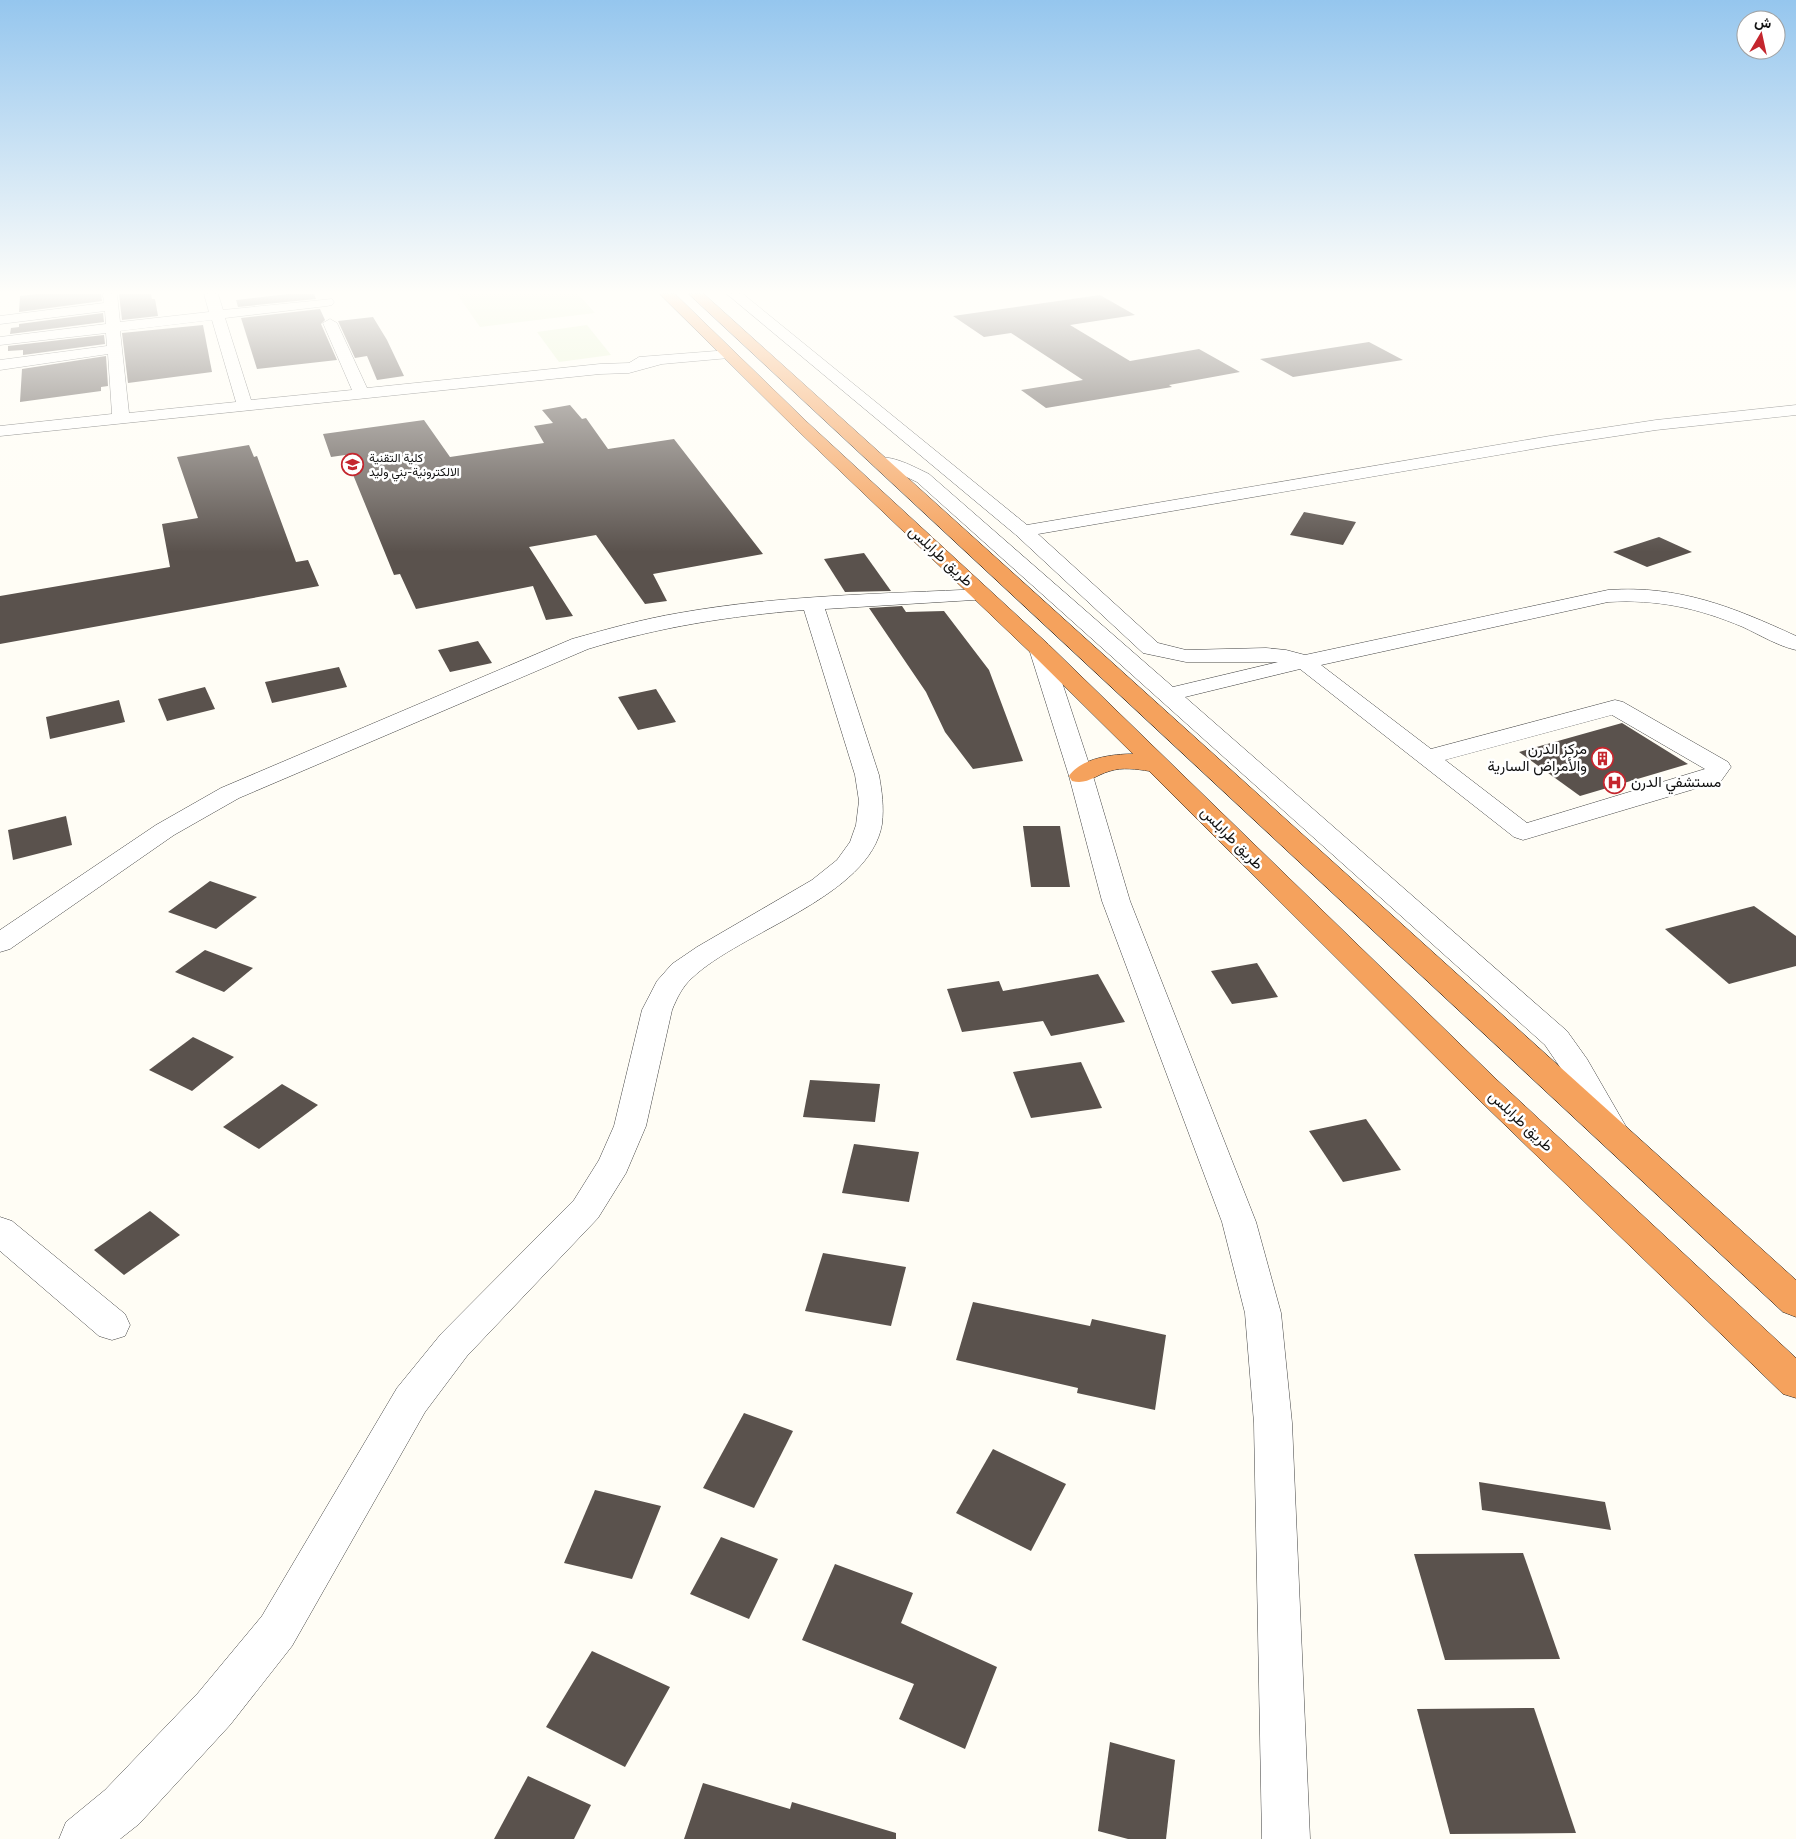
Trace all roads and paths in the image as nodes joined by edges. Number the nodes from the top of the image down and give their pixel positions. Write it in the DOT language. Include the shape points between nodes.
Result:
graph roads {
  1 [pos="118,380"];
  2 [pos="237,380"];
  3 [pos="354,380"];
  4 [pos="492,380"];
  5 [pos="756,380"];
  6 [pos="790,380"];
  7 [pos="839,380"];
  8 [pos="362,394"];
  9 [pos="245,406"];
  10 [pos="1796,410"];
  11 [pos="122,419"];
  12 [pos="0,431"];
  13 [pos="880,462"];
  14 [pos="1023,531"];
  15 [pos="983,595"];
  16 [pos="813,605"];
  17 [pos="1796,644"];
  18 [pos="1040,649"];
  19 [pos="1304,662"];
  20 [pos="1170,694"];
  21 [pos="1429,757"];
  22 [pos="1158,765"];
  23 [pos="1081,776"];
  24 [pos="0,943"];
  25 [pos="1612,1131"];
  26 [pos="0,1231"];
  27 [pos="1796,1302"];
  28 [pos="112,1325"];
  29 [pos="1796,1382"];
  30 [pos="83,1839"];
  31 [pos="1286,1839"];
  1 -- 11 [label="street"];
  2 -- 9 [label="street"];
  3 -- 8 [label="street"];
  4 -- 8 [label="street"];
  5 -- 15 [label="highway, طريق طرابلس"];
  6 -- 13 [label="highway"];
  7 -- 14 [label="street"];
  8 -- 9 [label="street"];
  9 -- 11 [label="street"];
  10 -- 14 [label="street" via="1656,425 1550,441"];
  11 -- 12 [label="street"];
  13 -- 20 [label="street" via="923,478"];
  13 -- 25 [label="highway"];
  14 -- 19 [label="street" via="1151,648 1186,656 1266,654"];
  15 -- 16 [label="street"];
  15 -- 18 [label="highway, طريق طرابلس"];
  16 -- 24 [label="street" via="746,609 669,620 607,635 550,656 222,796 165,830"];
  16 -- 30 [label="street" via="867,775 871,801 869,825 863,843 846,866 821,886 707,953 682,971 668,988 657,1010 630,1126 614,1164 586,1209 454,1345 411,1400 277,1631 220,1702 122,1807"];
  17 -- 19 [label="street" via="1701,604 1667,595 1634,592"];
  18 -- 22 [label="highway, طريق طرابلس"];
  18 -- 23 [label="street"];
  19 -- 20 [label="street"];
  19 -- 21 [label="street" via="1524,832 1712,776 1719,767 1615,707"];
  20 -- 25 [label="street" via="1556,1038"];
  22 -- 23 [label="highway" via="1114,762 1100,765"];
  22 -- 29 [label="highway, طريق طرابلس" via="1486,1088"];
  23 -- 31 [label="street" via="1116,901 1238,1222 1263,1313 1273,1423"];
  25 -- 27 [label="highway"];
  26 -- 28 [label="street"];
}
